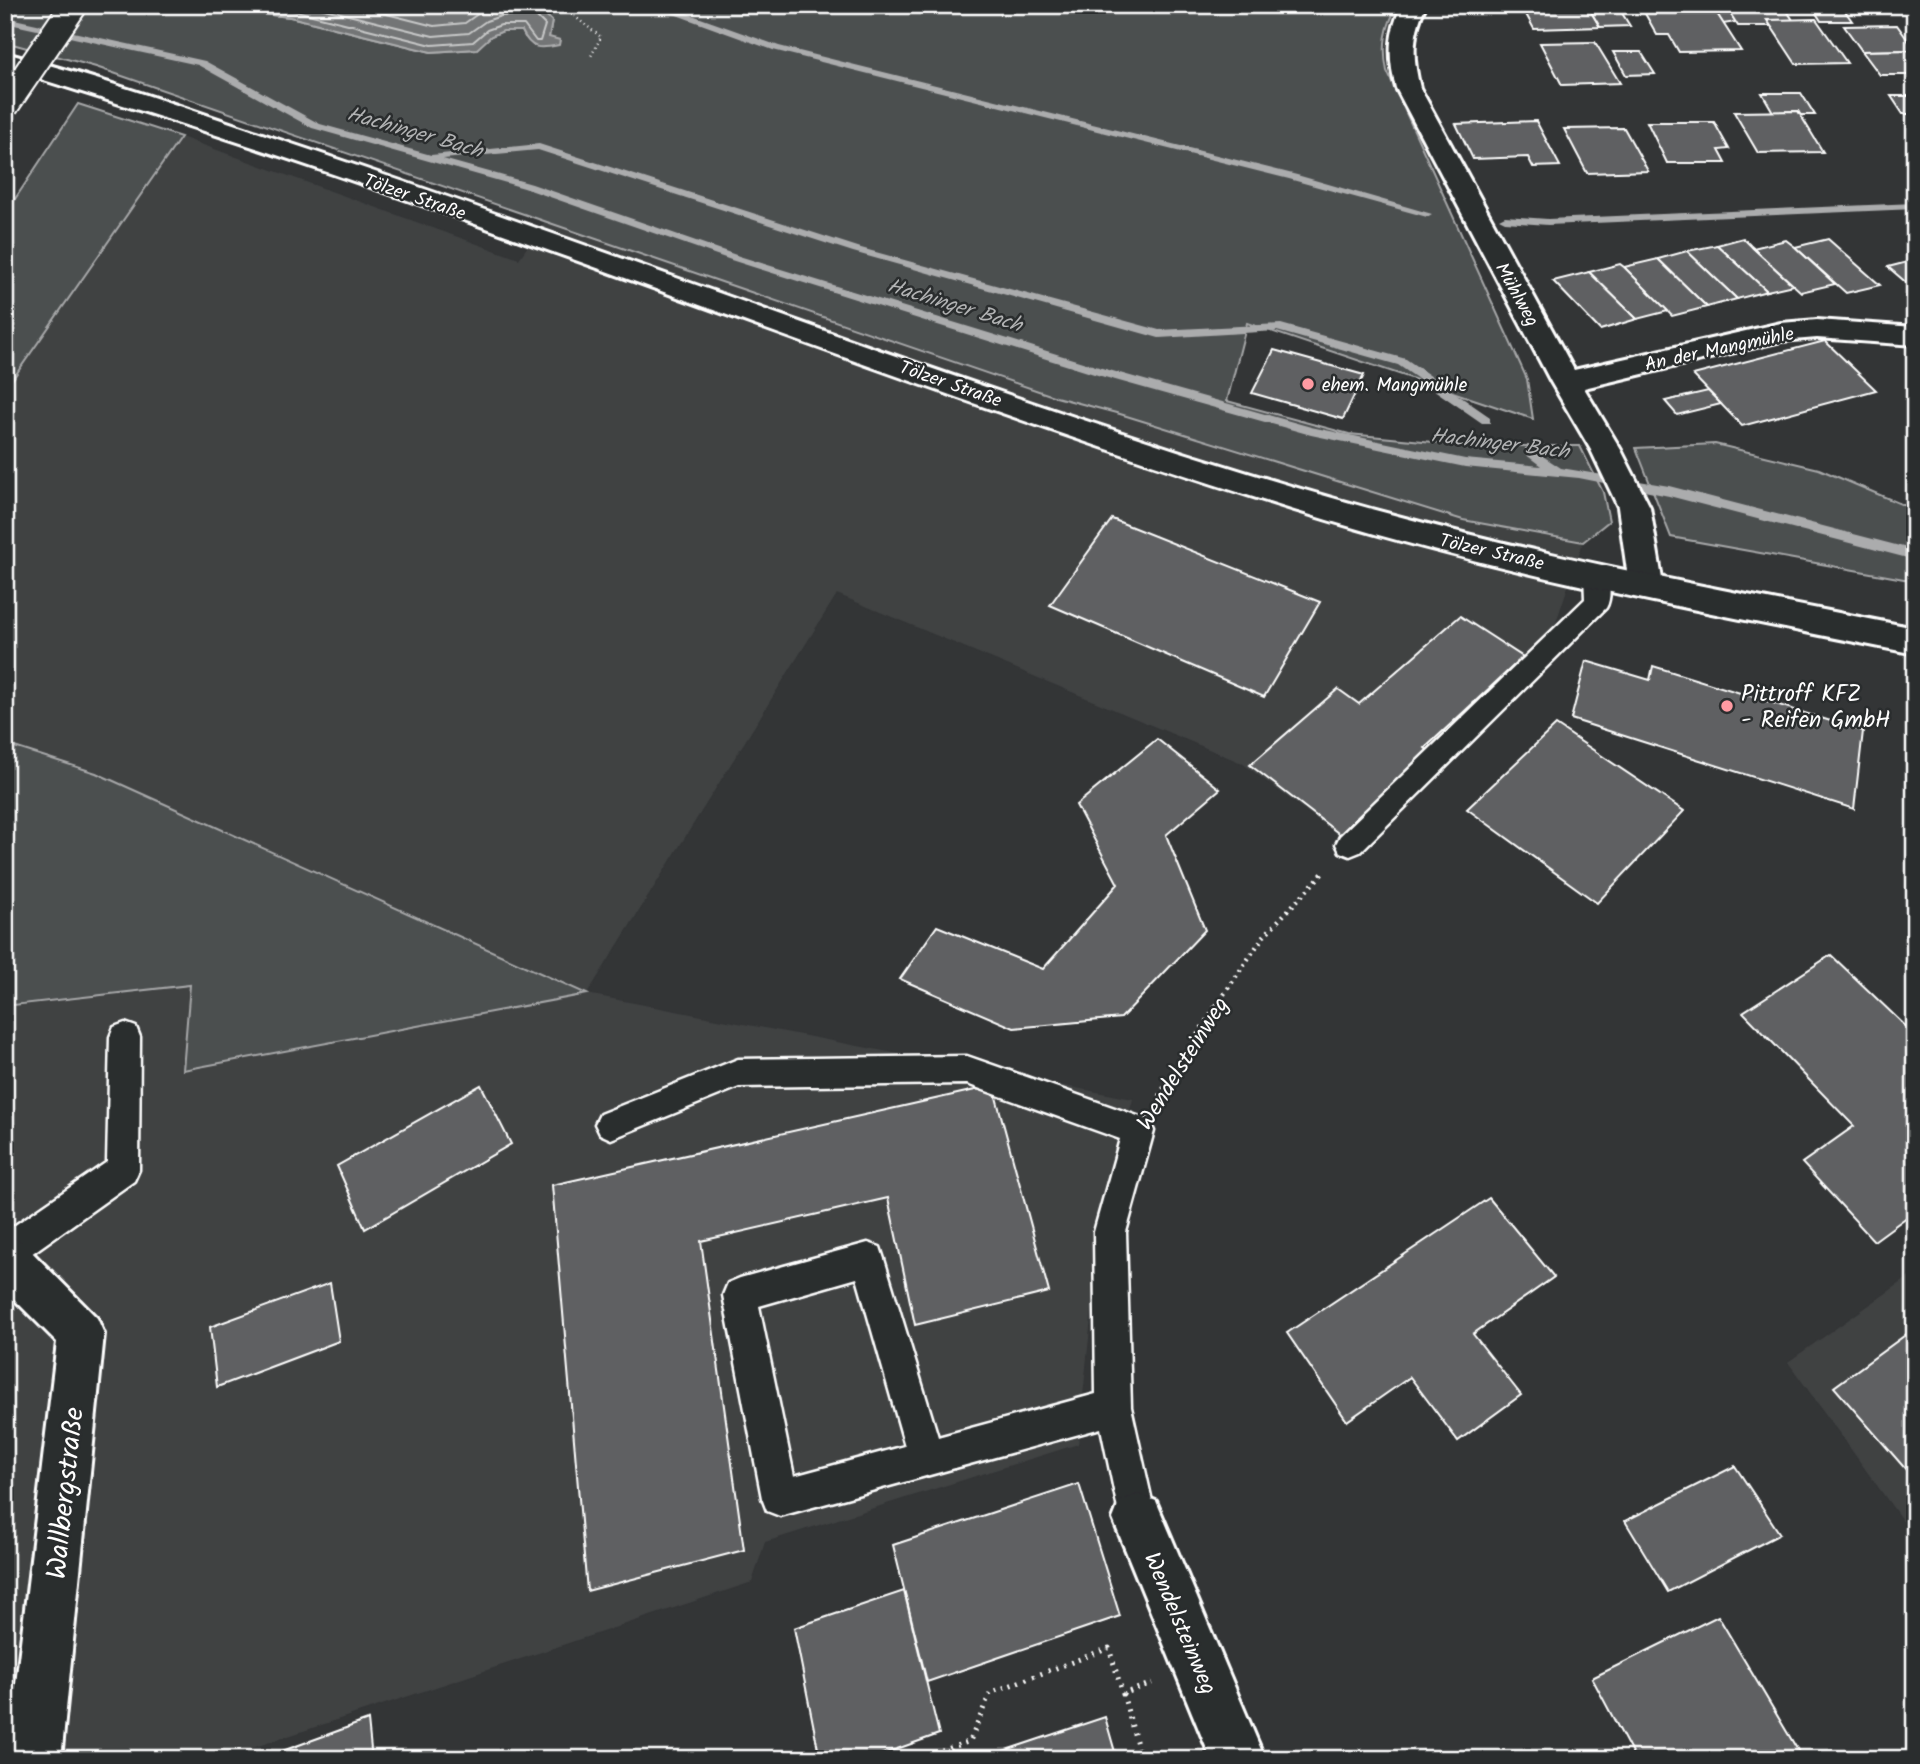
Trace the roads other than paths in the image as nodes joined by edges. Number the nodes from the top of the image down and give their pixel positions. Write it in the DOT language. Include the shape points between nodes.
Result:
graph roads {
  1 [pos="74,5"];
  2 [pos="1414,5"];
  3 [pos="5,60"];
  4 [pos="5,106"];
  5 [pos="1915,336"];
  6 [pos="1566,382"];
  7 [pos="1596,574"];
  8 [pos="1646,585"];
  9 [pos="1915,640"];
  10 [pos="1350,844"];
  11 [pos="125,1037"];
  12 [pos="611,1124"];
  13 [pos="5,1254"];
  14 [pos="1114,1407"];
  15 [pos="926,1458"];
  16 [pos="1138,1518"];
  17 [pos="34,1759"];
  18 [pos="1238,1759"];
  1 -- 4 [label="main road, bridge"];
  2 -- 6 [label="main road, Mühlweg" via="1403,27 1399,56 1408,88"];
  3 -- 7 [label="main road, Tölzer Straße" via="323,164 1132,447 1338,511"];
  5 -- 6 [label="main road, An der Mangmühle" via="1817,329 1781,332"];
  6 -- 8 [label="main road, Mühlweg" via="1634,507"];
  7 -- 8 [label="main road, Tölzer Straße"];
  7 -- 10 [label="lane" via="1597,602"];
  8 -- 9 [label="main road, Tölzer Straße"];
  11 -- 13 [label="lane" via="122,1170"];
  12 -- 14 [label="lane, Wendelsteinweg" via="738,1073 967,1070 1138,1130 1110,1232"];
  13 -- 17 [label="main road, Wallbergstraße" via="81,1335"];
  14 -- 15 [label="lane"];
  14 -- 16 [label="lane, Wendelsteinweg"];
  15 -- 15 [label="lane" via="780,1498 740,1295 868,1259"];
  16 -- 18 [label="main road, Wendelsteinweg"];
}
